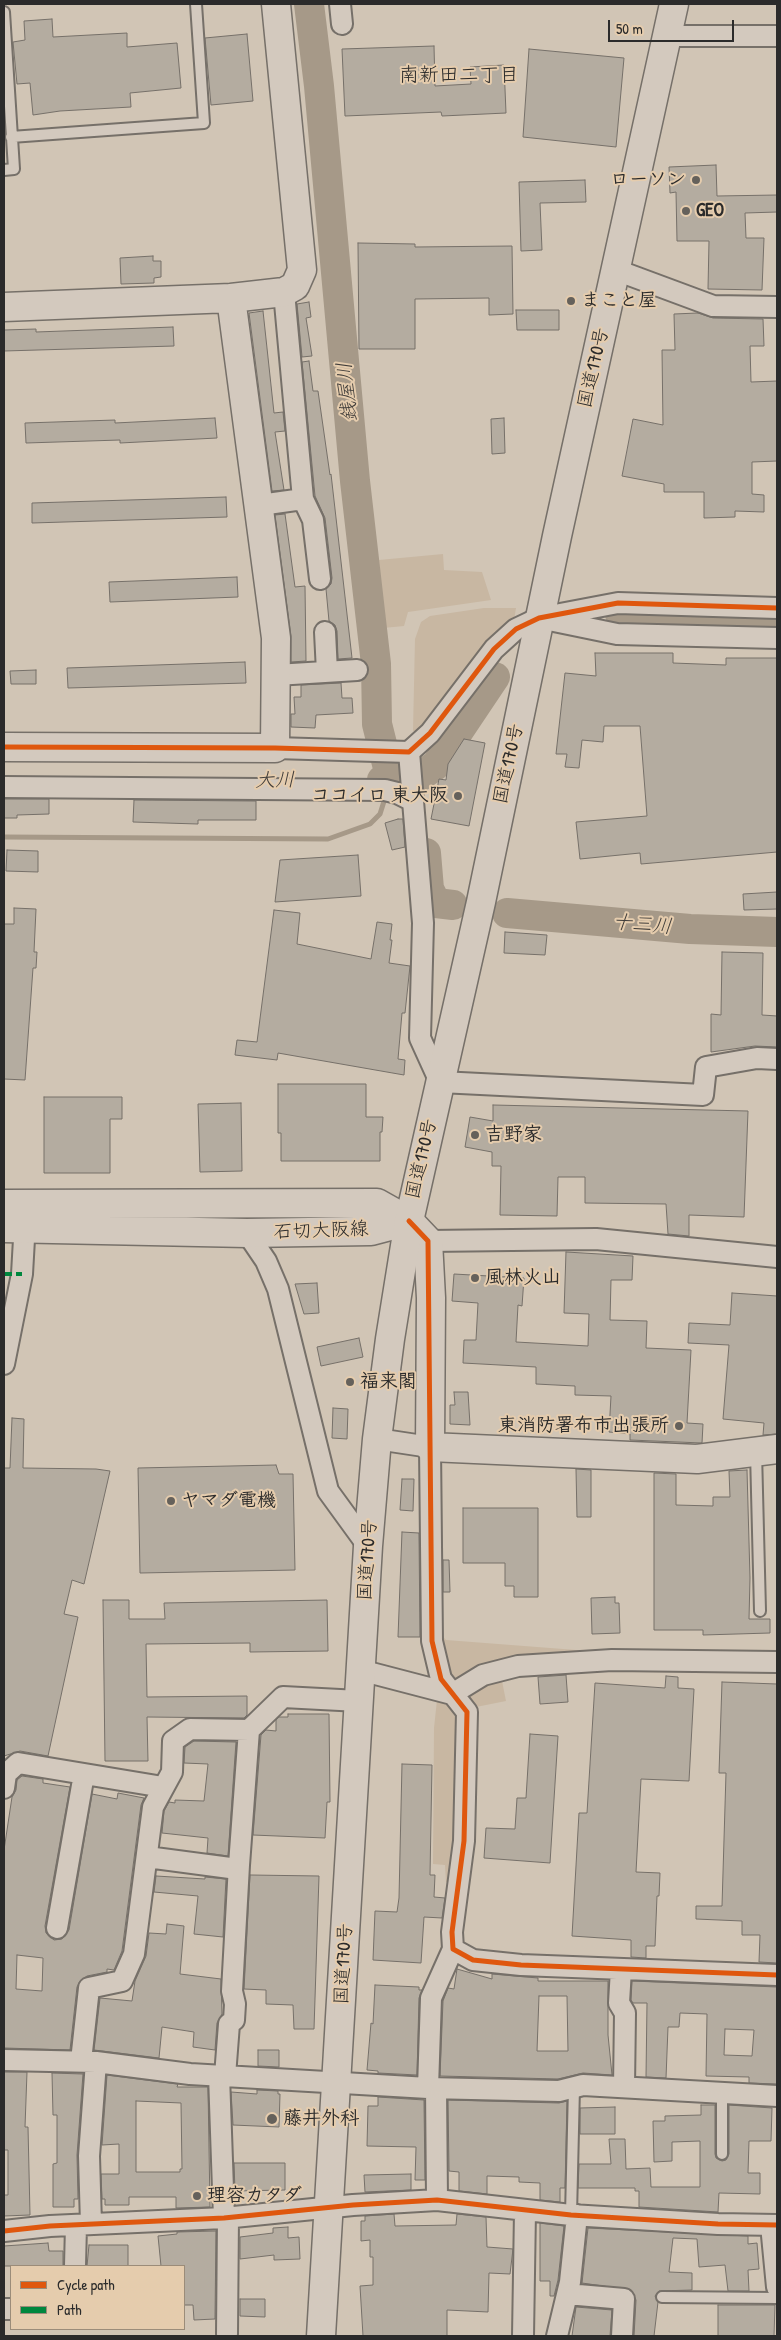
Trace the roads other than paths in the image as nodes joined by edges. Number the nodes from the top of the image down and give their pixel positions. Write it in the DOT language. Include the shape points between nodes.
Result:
graph roads {
  1 [pos="196,4"];
  2 [pos="276,4"];
  3 [pos="340,4"];
  4 [pos="674,4"];
  5 [pos="4,12"];
  6 [pos="342,24"];
  7 [pos="667,36"];
  8 [pos="777,36"];
  9 [pos="11,137"];
  10 [pos="4,170"];
  11 [pos="616,270"];
  12 [pos="284,292"];
  13 [pos="232,298"];
  14 [pos="4,307"];
  15 [pos="777,307"];
  16 [pos="303,500"];
  17 [pos="260,505"];
  18 [pos="320,579"];
  19 [pos="777,608"];
  20 [pos="539,618"];
  21 [pos="325,632"];
  22 [pos="777,638"];
  23 [pos="357,670"];
  24 [pos="327,672"];
  25 [pos="276,674"];
  26 [pos="4,747"];
  27 [pos="275,748"];
  28 [pos="406,754"];
  29 [pos="4,787"];
  30 [pos="411,796"];
  31 [pos="777,1059"];
  32 [pos="440,1082"];
  33 [pos="4,1192"];
  34 [pos="4,1204"];
  35 [pos="96,1216"];
  36 [pos="408,1221"];
  37 [pos="247,1233"];
  38 [pos="14,1234"];
  39 [pos="428,1241"];
  40 [pos="4,1242"];
  41 [pos="777,1257"];
  42 [pos="4,1364"];
  43 [pos="377,1438"];
  44 [pos="430,1447"];
  45 [pos="767,1451"];
  46 [pos="368,1546"];
  47 [pos="760,1611"];
  48 [pos="777,1662"];
  49 [pos="360,1670"];
  50 [pos="452,1694"];
  51 [pos="359,1700"];
  52 [pos="249,1730"];
  53 [pos="84,1774"];
  54 [pos="163,1787"];
  55 [pos="4,1788"];
  56 [pos="147,1857"];
  57 [pos="239,1865"];
  58 [pos="58,1928"];
  59 [pos="454,1949"];
  60 [pos="620,1969"];
  61 [pos="777,1974"];
  62 [pos="4,2060"];
  63 [pos="89,2062"];
  64 [pos="222,2076"];
  65 [pos="337,2083"];
  66 [pos="574,2087"];
  67 [pos="624,2087"];
  68 [pos="432,2088"];
  69 [pos="722,2093"];
  70 [pos="777,2096"];
  71 [pos="722,2154"];
  72 [pos="437,2200"];
  73 [pos="330,2207"];
  74 [pos="525,2211"];
  75 [pos="573,2211"];
  76 [pos="226,2218"];
  77 [pos="87,2221"];
  78 [pos="774,2225"];
  79 [pos="4,2232"];
  80 [pos="75,2265"];
  81 [pos="777,2287"];
  82 [pos="567,2294"];
  83 [pos="662,2297"];
  84 [pos="777,2298"];
  85 [pos="227,2334"];
  86 [pos="321,2336"];
  87 [pos="523,2336"];
  88 [pos="557,2336"];
  89 [pos="622,2336"];
  1 -- 9 [label="lane" via="204,123"];
  2 -- 12 [label="main road" via="302,270 295,286"];
  3 -- 6 [label="street"];
  4 -- 7 [label="main road, 国道170号"];
  5 -- 9 [label="lane"];
  7 -- 8 [label="street"];
  7 -- 11 [label="main road, 国道170号"];
  9 -- 10 [label="lane" via="14,169"];
  11 -- 15 [label="street" via="713,306"];
  11 -- 20 [label="main road, 国道170号"];
  12 -- 13 [label="main road"];
  12 -- 16 [label="street"];
  13 -- 14 [label="main road"];
  13 -- 17 [label="main road"];
  16 -- 17 [label="street"];
  16 -- 18 [label="street" via="313,520"];
  17 -- 25 [label="main road" via="276,638"];
  19 -- 20 [label="street" via="618,603"];
  20 -- 22 [label="street" via="617,634"];
  20 -- 28 [label="street" via="516,629 494,649 430,734"];
  20 -- 32 [label="main road, 国道170号" via="481,902"];
  21 -- 24 [label="street"];
  23 -- 24 [label="street"];
  24 -- 25 [label="street"];
  25 -- 27 [label="main road"];
  26 -- 27 [label="main road"];
  27 -- 28 [label="street"];
  28 -- 30 [label="street"];
  29 -- 30 [label="street" via="385,790"];
  30 -- 32 [label="street" via="423,923 420,1038"];
  31 -- 32 [label="street" via="757,1058 706,1067 703,1094"];
  32 -- 36 [label="main road, 国道170号"];
  33 -- 35 [label="street" via="33,1193"];
  34 -- 35 [label="main road, 石切大阪線"];
  35 -- 36 [label="main road, 石切大阪線" via="376,1203"];
  35 -- 37 [label="main road, 石切大阪線"];
  35 -- 38 [label="main road, 石切大阪線"];
  36 -- 37 [label="main road, 石切大阪線" via="371,1232"];
  36 -- 39 [label="main road"];
  36 -- 43 [label="main road, 国道170号"];
  37 -- 46 [label="street" via="266,1262 278,1289 328,1491"];
  38 -- 40 [label="street"];
  38 -- 42 [label="street" via="22,1274"];
  39 -- 41 [label="street" via="596,1239"];
  39 -- 44 [label="main road"];
  43 -- 44 [label="street"];
  43 -- 46 [label="main road, 国道170号"];
  44 -- 45 [label="main road" via="697,1459"];
  44 -- 50 [label="street" via="432,1641 441,1679"];
  45 -- 47 [label="lane"];
  46 -- 49 [label="main road, 国道170号"];
  48 -- 50 [label="street" via="612,1660 518,1666 483,1675"];
  49 -- 50 [label="street"];
  49 -- 51 [label="main road, 国道170号"];
  50 -- 59 [label="street" via="467,1712 464,1841 452,1932"];
  51 -- 52 [label="street" via="283,1698"];
  51 -- 65 [label="main road, 国道170号"];
  52 -- 54 [label="street" via="190,1730 185,1733 173,1741 172,1772"];
  52 -- 57 [label="street"];
  53 -- 54 [label="street"];
  53 -- 55 [label="street" via="18,1763 6,1774"];
  53 -- 58 [label="street"];
  54 -- 56 [label="street" via="153,1807"];
  56 -- 57 [label="street" via="230,1868"];
  56 -- 63 [label="street" via="134,1954 122,1980 89,1988"];
  57 -- 64 [label="street" via="232,1992 234,2020 229,2024"];
  59 -- 60 [label="street" via="473,1960"];
  59 -- 68 [label="street" via="432,1998"];
  60 -- 61 [label="street"];
  60 -- 67 [label="street" via="619,2003 625,2013"];
  62 -- 63 [label="street"];
  63 -- 64 [label="street"];
  63 -- 77 [label="street"];
  64 -- 65 [label="street"];
  64 -- 76 [label="street"];
  65 -- 68 [label="street"];
  65 -- 73 [label="main road, 国道170号"];
  66 -- 67 [label="street"];
  66 -- 68 [label="street" via="559,2091"];
  66 -- 75 [label="lane"];
  67 -- 69 [label="street"];
  68 -- 72 [label="street"];
  69 -- 70 [label="street"];
  69 -- 71 [label="lane"];
  72 -- 73 [label="street"];
  72 -- 74 [label="street"];
  73 -- 76 [label="street"];
  73 -- 86 [label="main road, 国道170号"];
  74 -- 75 [label="street"];
  74 -- 87 [label="street"];
  75 -- 78 [label="street"];
  75 -- 82 [label="street"];
  76 -- 77 [label="street"];
  76 -- 85 [label="street"];
  77 -- 79 [label="street"];
  77 -- 80 [label="street"];
  78 -- 81 [label="street"];
  82 -- 88 [label="street"];
  82 -- 89 [label="street" via="624,2299"];
  83 -- 84 [label="lane"];
}
